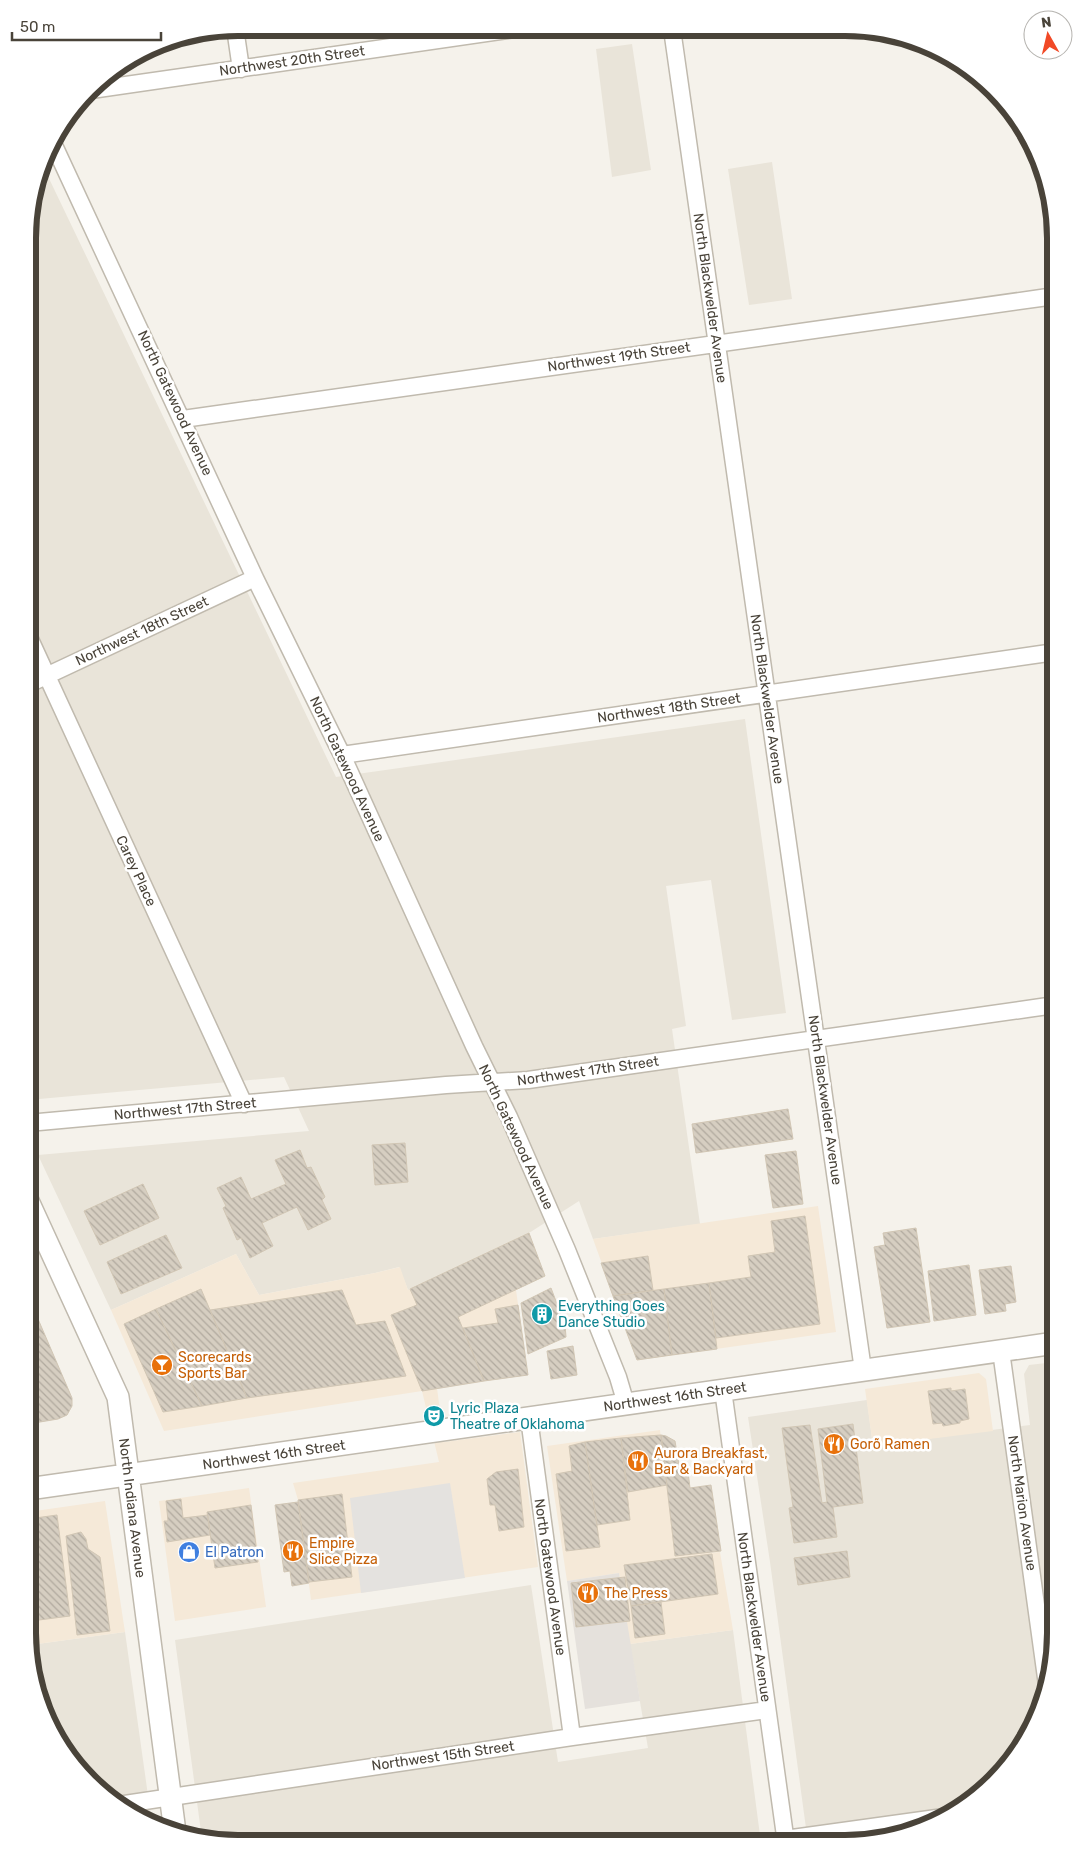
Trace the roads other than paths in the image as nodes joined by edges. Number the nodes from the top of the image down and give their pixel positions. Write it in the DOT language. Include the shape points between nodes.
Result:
graph roads {
  1 [pos="236,36"];
  2 [pos="467,36"];
  3 [pos="673,36"];
  4 [pos="241,69"];
  5 [pos="102,88"];
  6 [pos="56,150"];
  7 [pos="1047,297"];
  8 [pos="716,344"];
  9 [pos="183,419"];
  10 [pos="255,578"];
  11 [pos="36,653"];
  12 [pos="1047,653"];
  13 [pos="46,675"];
  14 [pos="36,680"];
  15 [pos="766,694"];
  16 [pos="342,755"];
  17 [pos="1047,1006"];
  18 [pos="816,1039"];
  19 [pos="491,1082"];
  20 [pos="244,1104"];
  21 [pos="36,1122"];
  22 [pos="36,1218"];
  23 [pos="1047,1344"];
  24 [pos="1001,1351"];
  25 [pos="863,1370"];
  26 [pos="723,1390"];
  27 [pos="626,1404"];
  28 [pos="529,1418"];
  29 [pos="128,1475"];
  30 [pos="36,1488"];
  31 [pos="1044,1664"];
  32 [pos="767,1710"];
  33 [pos="572,1737"];
  34 [pos="170,1797"];
  35 [pos="130,1803"];
  36 [pos="917,1821"];
  37 [pos="175,1825"];
  38 [pos="784,1835"];
  39 [pos="825,1835"];
  1 -- 4 [label="street"];
  2 -- 4 [label="street, Northwest 20th Street"];
  3 -- 8 [label="street, North Blackwelder Avenue"];
  4 -- 5 [label="street, Northwest 20th Street"];
  6 -- 9 [label="street, North Gatewood Avenue"];
  7 -- 8 [label="street, Northwest 19th Street"];
  8 -- 9 [label="street, Northwest 19th Street"];
  8 -- 15 [label="street, North Blackwelder Avenue"];
  9 -- 10 [label="street, North Gatewood Avenue"];
  10 -- 13 [label="street, Northwest 18th Street"];
  10 -- 16 [label="street, North Gatewood Avenue"];
  11 -- 13 [label="street, Carey Place"];
  12 -- 15 [label="street, Northwest 18th Street"];
  13 -- 14 [label="street, Northwest 18th Street"];
  13 -- 20 [label="street, Carey Place"];
  15 -- 16 [label="street, Northwest 18th Street"];
  15 -- 18 [label="street, North Blackwelder Avenue"];
  16 -- 19 [label="street, North Gatewood Avenue"];
  17 -- 18 [label="street, Northwest 17th Street"];
  18 -- 19 [label="street, Northwest 17th Street" via="528,1080"];
  18 -- 25 [label="street, North Blackwelder Avenue"];
  19 -- 20 [label="street, Northwest 17th Street"];
  19 -- 27 [label="street, North Gatewood Avenue" via="540,1185"];
  20 -- 21 [label="street, Northwest 17th Street"];
  22 -- 29 [label="street, North Indiana Avenue" via="118,1396"];
  23 -- 24 [label="street, Northwest 16th Street"];
  24 -- 25 [label="street, Northwest 16th Street"];
  24 -- 31 [label="street, North Marion Avenue"];
  25 -- 26 [label="street, Northwest 16th Street"];
  26 -- 27 [label="street, Northwest 16th Street"];
  26 -- 32 [label="street, North Blackwelder Avenue"];
  27 -- 28 [label="street, Northwest 16th Street"];
  28 -- 29 [label="street, Northwest 16th Street"];
  28 -- 33 [label="street, North Gatewood Avenue"];
  29 -- 30 [label="street, Northwest 16th Street"];
  29 -- 34 [label="street, North Indiana Avenue"];
  32 -- 33 [label="street, Northwest 15th Street"];
  32 -- 38 [label="street, North Blackwelder Avenue"];
  33 -- 34 [label="street, Northwest 15th Street"];
  34 -- 35 [label="street, Northwest 15th Street"];
  34 -- 37 [label="street, North Indiana Avenue"];
  36 -- 39 [label="street"];
}
